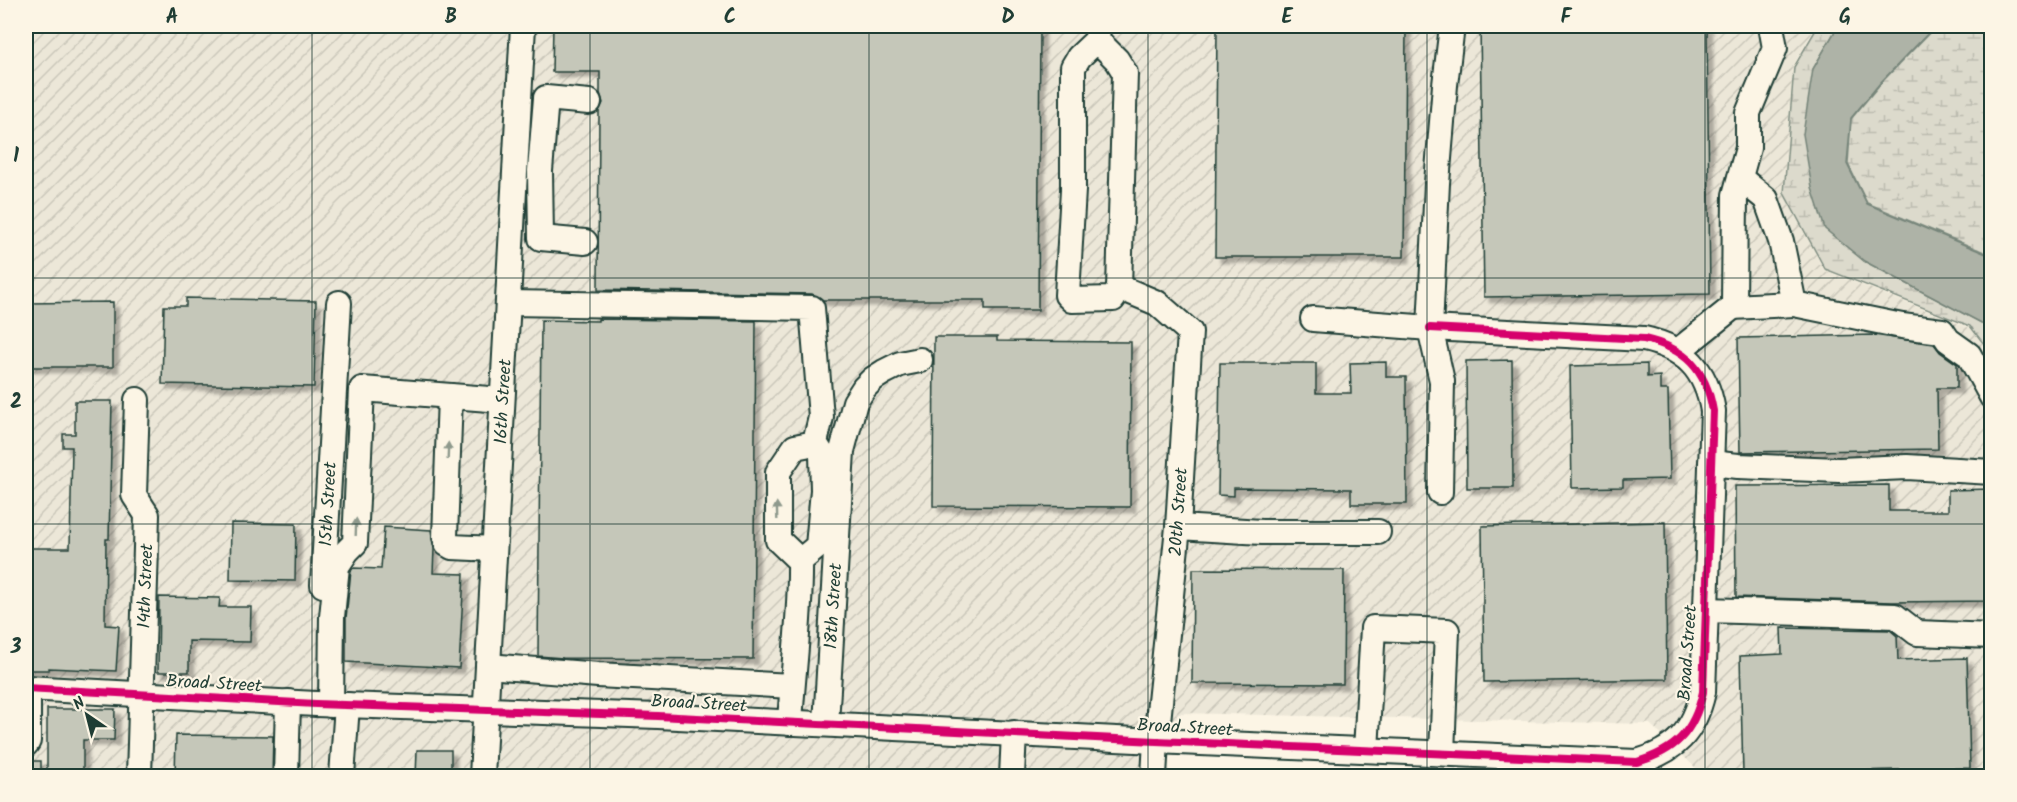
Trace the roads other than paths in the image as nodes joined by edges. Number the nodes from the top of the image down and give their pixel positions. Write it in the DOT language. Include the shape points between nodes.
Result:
graph roads {
  1 [pos="523,26"];
  2 [pos="1452,26"];
  3 [pos="1771,26"];
  4 [pos="1098,33"];
  5 [pos="589,102"];
  6 [pos="515,168"];
  7 [pos="540,171"];
  8 [pos="1740,178"];
  9 [pos="585,242"];
  10 [pos="1119,287"];
  11 [pos="339,303"];
  12 [pos="509,303"];
  13 [pos="1794,304"];
  14 [pos="1732,308"];
  15 [pos="1313,319"];
  16 [pos="1430,328"];
  17 [pos="1678,351"];
  18 [pos="920,360"];
  19 [pos="450,396"];
  20 [pos="1992,397"];
  21 [pos="137,400"];
  22 [pos="502,400"];
  23 [pos="815,443"];
  24 [pos="1711,464"];
  25 [pos="1992,472"];
  26 [pos="1440,492"];
  27 [pos="1178,527"];
  28 [pos="1377,532"];
  29 [pos="494,549"];
  30 [pos="800,561"];
  31 [pos="1706,610"];
  32 [pos="1992,636"];
  33 [pos="488,666"];
  34 [pos="792,686"];
  35 [pos="27,688"];
  36 [pos="141,694"];
  37 [pos="288,702"];
  38 [pos="331,705"];
  39 [pos="485,710"];
  40 [pos="790,723"];
  41 [pos="826,724"];
  42 [pos="1014,733"];
  43 [pos="1156,741"];
  44 [pos="26,744"];
  45 [pos="1366,750"];
  46 [pos="1442,753"];
  47 [pos="139,777"];
  48 [pos="286,777"];
  49 [pos="342,777"];
  50 [pos="482,777"];
  51 [pos="1012,777"];
  52 [pos="1154,777"];
  1 -- 6 [label="street, 16th Street"];
  2 -- 16 [label="street" via="1437,183"];
  3 -- 8 [label="street" via="1775,48 1748,113 1748,148"];
  4 -- 10 [label="street" via="1125,73"];
  4 -- 10 [label="street" via="1073,67 1073,190 1067,295 1078,301 1113,299"];
  5 -- 7 [label="street" via="546,98"];
  6 -- 7 [label="street"];
  6 -- 12 [label="street, 16th Street"];
  7 -- 9 [label="street" via="541,238"];
  8 -- 13 [label="street" via="1766,199 1781,241"];
  8 -- 14 [label="street" via="1735,195"];
  10 -- 27 [label="street, 20th Street" via="1157,303 1190,332"];
  11 -- 38 [label="street, 15th Street"];
  12 -- 22 [label="street, 16th Street"];
  12 -- 23 [label="street" via="812,308 821,417"];
  13 -- 14 [label="street"];
  13 -- 20 [label="street" via="1942,331 1969,355"];
  14 -- 17 [label="street"];
  15 -- 16 [label="street, Broad Street"];
  16 -- 17 [label="street, Broad Street" via="1644,339"];
  16 -- 26 [label="street" via="1442,381"];
  17 -- 24 [label="street, Broad Street" via="1691,361 1710,393"];
  18 -- 41 [label="street, 18th Street" via="900,364 873,379 855,402 842,451"];
  19 -- 22 [label="street"];
  29 -- 19 [label="street, one-way" via="447,544"];
  38 -- 19 [label="street, one-way" via="337,566 355,543 362,389"];
  21 -- 36 [label="street, 14th Street" via="134,495 147,515"];
  22 -- 29 [label="street, 16th Street"];
  23 -- 30 [label="street" via="822,454 818,546"];
  30 -- 23 [label="street, one-way" via="778,540 778,472 795,447"];
  24 -- 25 [label="street"];
  24 -- 31 [label="street, Broad Street"];
  27 -- 28 [label="street"];
  27 -- 43 [label="street, 20th Street"];
  29 -- 33 [label="street, 16th Street"];
  30 -- 34 [label="street"];
  31 -- 32 [label="street" via="1895,616 1917,633"];
  31 -- 46 [label="street, Broad Street" via="1699,709 1681,738 1654,757 1637,762"];
  33 -- 34 [label="street"];
  33 -- 39 [label="street, 16th Street"];
  34 -- 40 [label="street"];
  35 -- 36 [label="street, Broad Street"];
  35 -- 44 [label="street"];
  36 -- 37 [label="street, Broad Street"];
  36 -- 47 [label="street, 14th Street"];
  37 -- 38 [label="street, Broad Street"];
  37 -- 48 [label="street"];
  38 -- 39 [label="street, Broad Street"];
  38 -- 49 [label="street"];
  39 -- 40 [label="street, Broad Street"];
  39 -- 50 [label="street, 16th Street"];
  40 -- 41 [label="street, Broad Street"];
  41 -- 42 [label="street, Broad Street"];
  42 -- 43 [label="street, Broad Street"];
  42 -- 51 [label="street"];
  43 -- 45 [label="street, Broad Street"];
  43 -- 52 [label="street, 20th Street"];
  45 -- 46 [label="street, Broad Street"];
  45 -- 46 [label="street" via="1373,628 1426,630 1448,631"];
}
